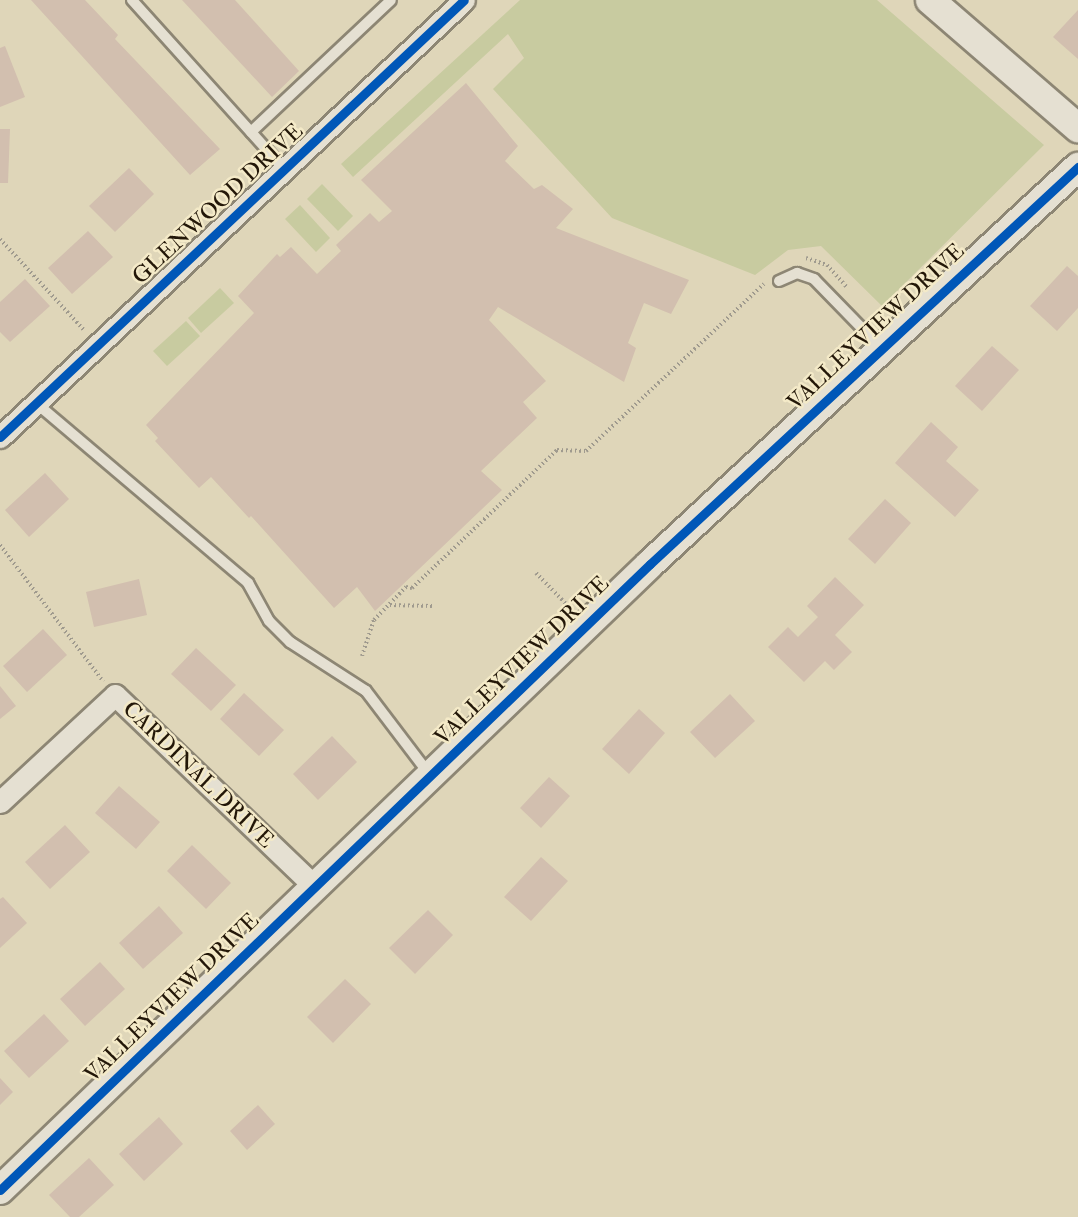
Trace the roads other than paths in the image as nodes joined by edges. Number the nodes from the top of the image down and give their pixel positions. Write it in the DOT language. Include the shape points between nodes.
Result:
graph roads {
  1 [pos="132,0"];
  2 [pos="391,0"];
  3 [pos="464,0"];
  4 [pos="930,0"];
  5 [pos="1078,128"];
  6 [pos="251,132"];
  7 [pos="1078,167"];
  8 [pos="285,169"];
  9 [pos="779,282"];
  10 [pos="882,349"];
  11 [pos="36,402"];
  12 [pos="0,437"];
  13 [pos="431,776"];
  14 [pos="0,802"];
  15 [pos="316,888"];
  16 [pos="0,1190"];
  1 -- 6 [label="lane"];
  2 -- 6 [label="lane"];
  3 -- 8 [label="street, GLENWOOD DRIVE"];
  4 -- 5 [label="street"];
  6 -- 8 [label="lane"];
  7 -- 10 [label="street, VALLEYVIEW DRIVE"];
  8 -- 11 [label="street, GLENWOOD DRIVE"];
  9 -- 10 [label="lane" via="797,273 814,279"];
  10 -- 13 [label="street, VALLEYVIEW DRIVE" via="650,564"];
  11 -- 12 [label="street, GLENWOOD DRIVE"];
  11 -- 13 [label="lane" via="248,584 269,621 290,642 366,691"];
  13 -- 15 [label="street, VALLEYVIEW DRIVE"];
  14 -- 15 [label="street, CARDINAL DRIVE" via="115,695"];
  15 -- 16 [label="street, VALLEYVIEW DRIVE"];
}
